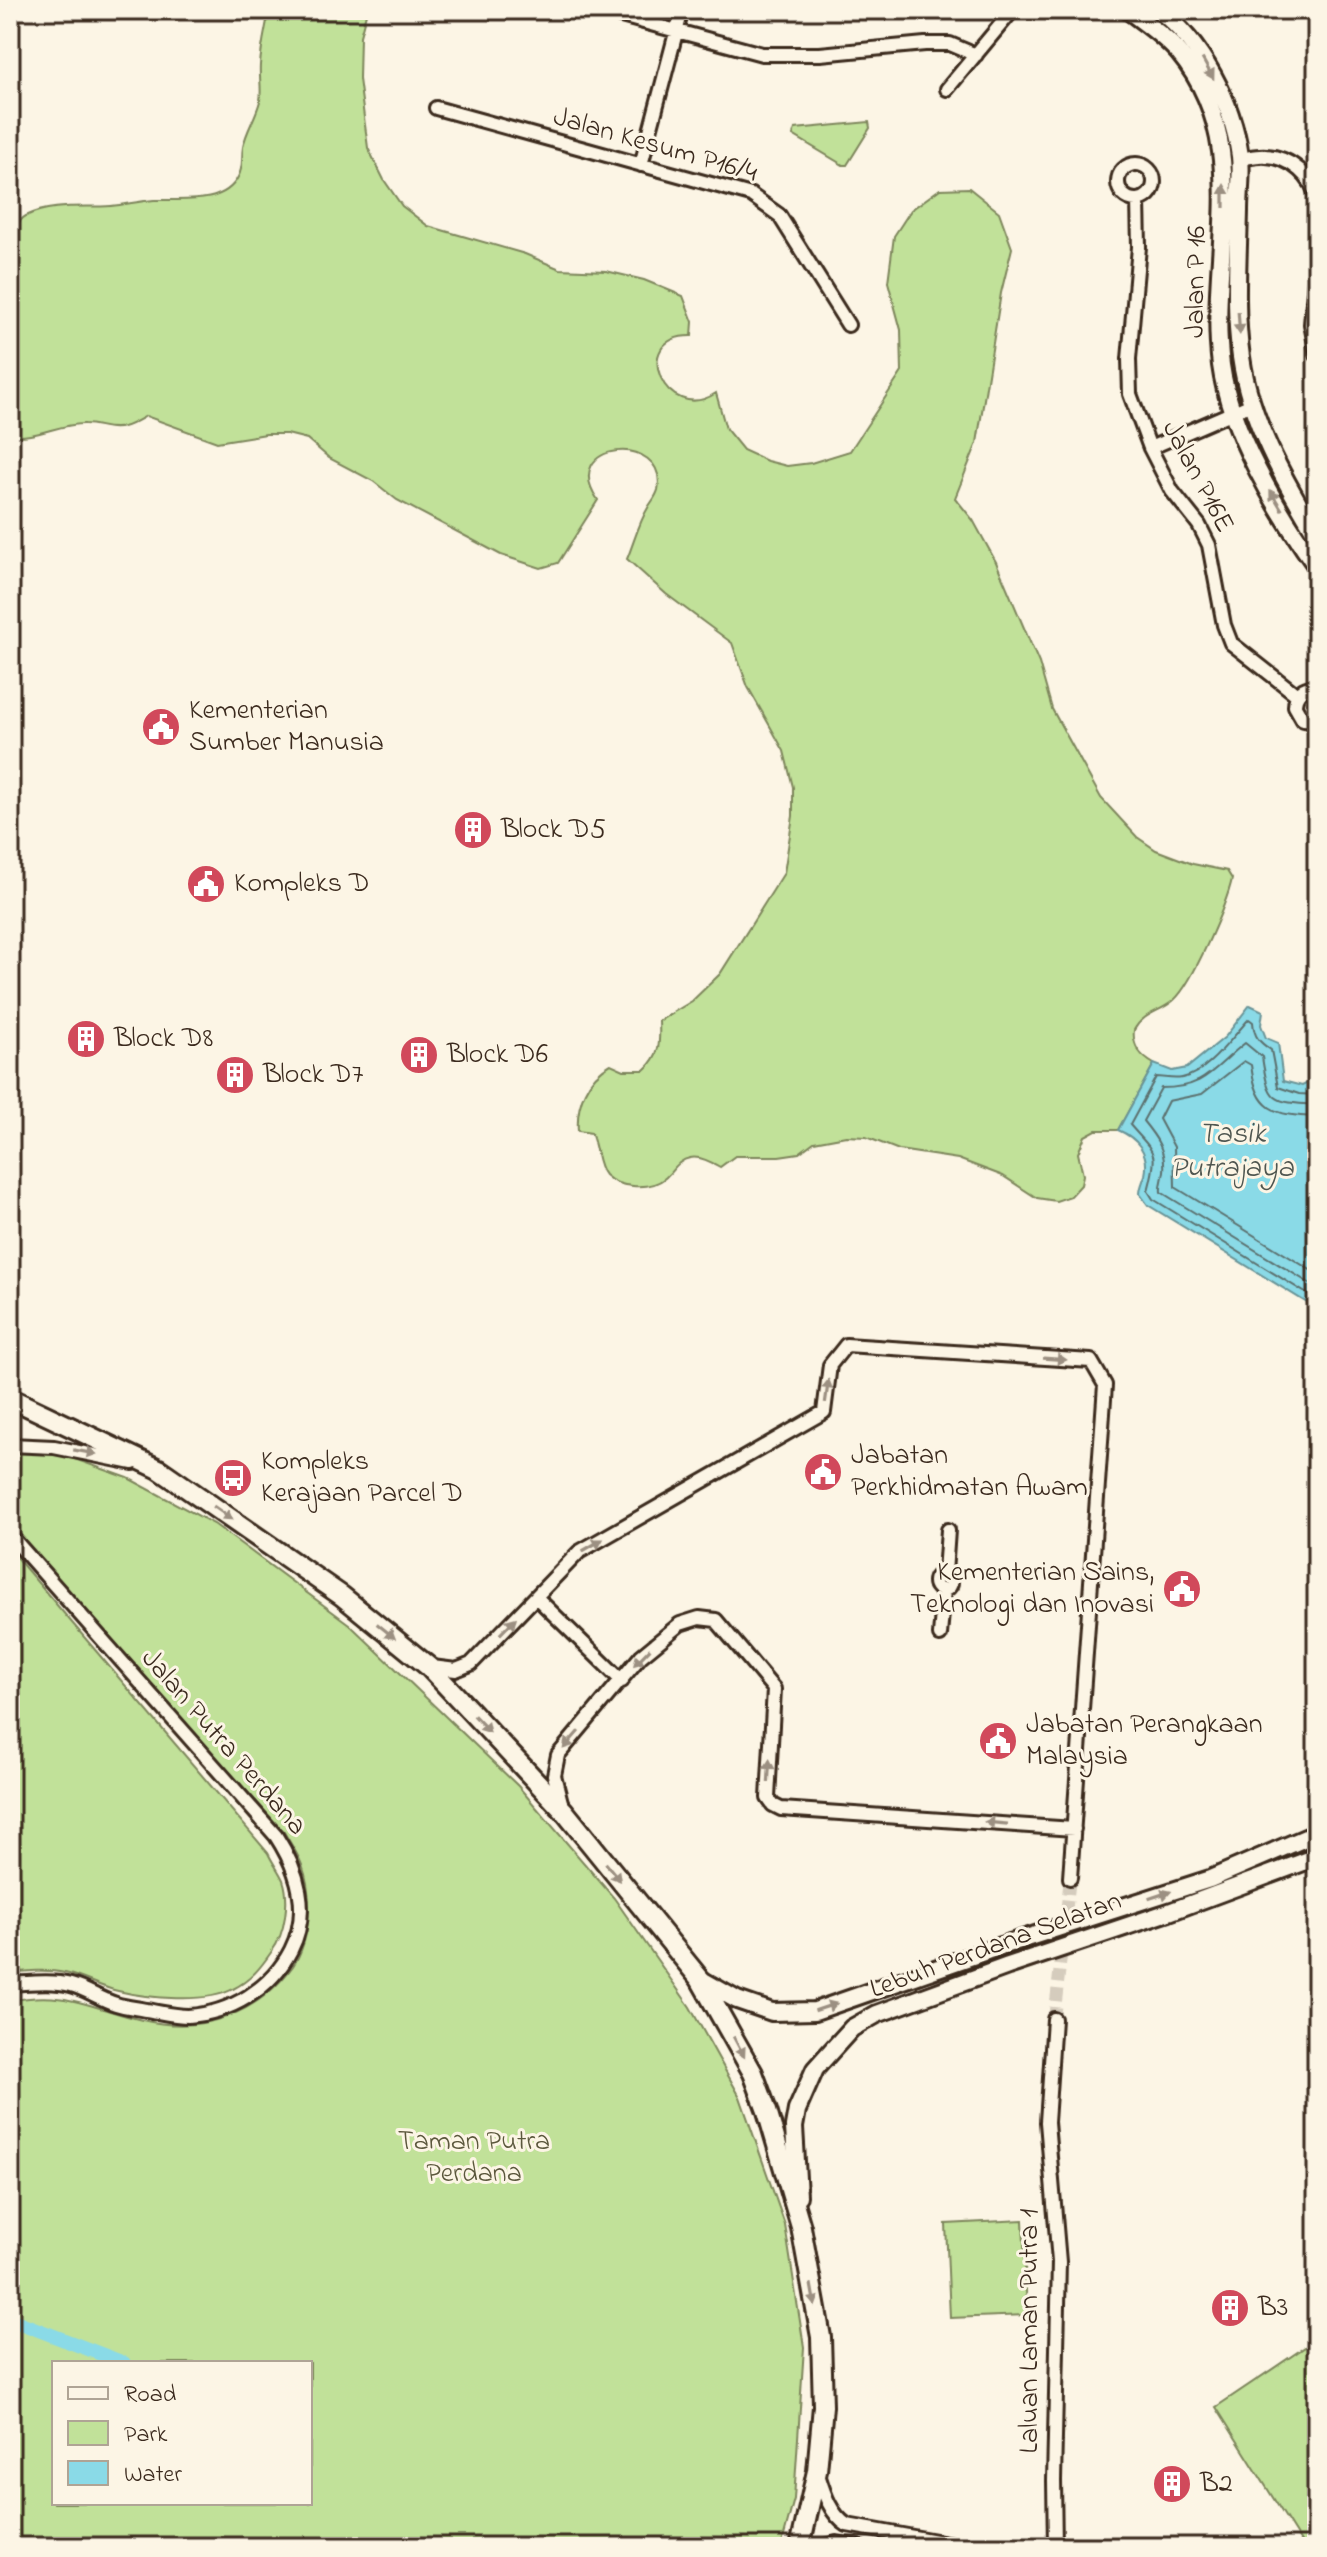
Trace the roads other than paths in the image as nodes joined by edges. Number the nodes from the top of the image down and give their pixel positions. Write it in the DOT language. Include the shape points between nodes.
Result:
graph roads {
  1 [pos="599,10"];
  2 [pos="620,10"];
  3 [pos="682,10"];
  4 [pos="1159,10"];
  5 [pos="1012,11"];
  6 [pos="1134,13"];
  7 [pos="632,20"];
  8 [pos="676,32"];
  9 [pos="976,55"];
  10 [pos="947,89"];
  11 [pos="436,108"];
  12 [pos="1240,159"];
  13 [pos="641,165"];
  14 [pos="1138,200"];
  15 [pos="1317,201"];
  16 [pos="1317,257"];
  17 [pos="848,325"];
  18 [pos="1317,355"];
  19 [pos="1252,404"];
  20 [pos="1231,413"];
  21 [pos="1150,448"];
  22 [pos="1317,535"];
  23 [pos="1317,567"];
  24 [pos="1317,688"];
  25 [pos="1297,695"];
  26 [pos="1317,721"];
  27 [pos="10,1398"];
  28 [pos="10,1445"];
  29 [pos="159,1469"];
  30 [pos="948,1530"];
  31 [pos="10,1535"];
  32 [pos="536,1597"];
  33 [pos="940,1635"];
  34 [pos="429,1667"];
  35 [pos="622,1681"];
  36 [pos="564,1811"];
  37 [pos="1074,1829"];
  38 [pos="1317,1833"];
  39 [pos="1317,1857"];
  40 [pos="1070,1878"];
  41 [pos="700,1979"];
  42 [pos="10,1984"];
  43 [pos="1054,2019"];
  44 [pos="801,2227"];
  45 [pos="817,2471"];
  46 [pos="800,2547"];
  47 [pos="822,2547"];
  48 [pos="859,2547"];
  49 [pos="969,2547"];
  50 [pos="1055,2547"];
  1 -- 7 [label="street"];
  2 -- 7 [label="street"];
  3 -- 8 [label="street"];
  4 -- 12 [label="main road, Jalan P 16, one-way" via="1213,75 1235,128"];
  5 -- 9 [label="street"];
  20 -- 6 [label="main road, Jalan P 16, one-way" via="1221,364 1225,195 1220,136 1181,55"];
  7 -- 8 [label="street"];
  8 -- 9 [label="street" via="762,54 950,44"];
  8 -- 13 [label="street"];
  9 -- 10 [label="street"];
  11 -- 13 [label="street, Jalan Kesum P16/4"];
  12 -- 15 [label="street" via="1266,155 1284,160 1301,170"];
  12 -- 19 [label="main road, Jalan P 16, one-way" via="1237,298 1241,357"];
  13 -- 17 [label="street, Jalan Kesum P16/4" via="751,195 767,205 779,215"];
  14 -- 21 [label="street, Jalan P16E" via="1130,394"];
  16 -- 18 [label="street" via="1311,324"];
  19 -- 20 [label="street"];
  19 -- 22 [label="main road, Jalan P 16" via="1286,484"];
  20 -- 21 [label="street"];
  23 -- 20 [label="main road, Jalan P 16, one-way"];
  21 -- 25 [label="street, Jalan P16E" via="1209,545 1231,643"];
  24 -- 25 [label="street"];
  25 -- 26 [label="street, Jalan P16E" via="1299,716"];
  27 -- 29 [label="main road"];
  28 -- 29 [label="street, one-way" via="54,1447"];
  29 -- 34 [label="main road, one-way" via="342,1596"];
  30 -- 33 [label="street" via="945,1573 935,1581 944,1590"];
  31 -- 42 [label="street, Jalan Putra Perdana" via="276,1836 292,1860 301,1915 297,1937 273,1975 239,2003 212,2012 185,2016 117,2005 70,1984"];
  34 -- 32 [label="street, one-way" via="456,1670 471,1664"];
  32 -- 35 [label="street"];
  32 -- 37 [label="street, one-way" via="579,1552 824,1412 830,1365 846,1345 1091,1361 1105,1385"];
  34 -- 36 [label="main road, one-way"];
  35 -- 36 [label="street, one-way" via="558,1755 554,1775"];
  37 -- 35 [label="street, one-way" via="773,1805 768,1798 774,1689 716,1620 680,1624 641,1656"];
  36 -- 41 [label="main road, one-way"];
  37 -- 40 [label="street"];
  41 -- 38 [label="main road, Lebuh Perdana Selatan, one-way" via="772,2012 815,2011 1210,1879"];
  39 -- 44 [label="main road, Lebuh Perdana Selatan" via="877,2014 852,2028 815,2069 797,2110"];
  41 -- 44 [label="main road, one-way" via="753,2073"];
  43 -- 50 [label="street, Laluan Laman Putra 1" via="1047,2122 1059,2262"];
  44 -- 45 [label="main road, one-way" via="821,2337 823,2406"];
  45 -- 46 [label="main road"];
  45 -- 49 [label="street" via="826,2498 847,2525"];
  47 -- 48 [label="street"];
}
